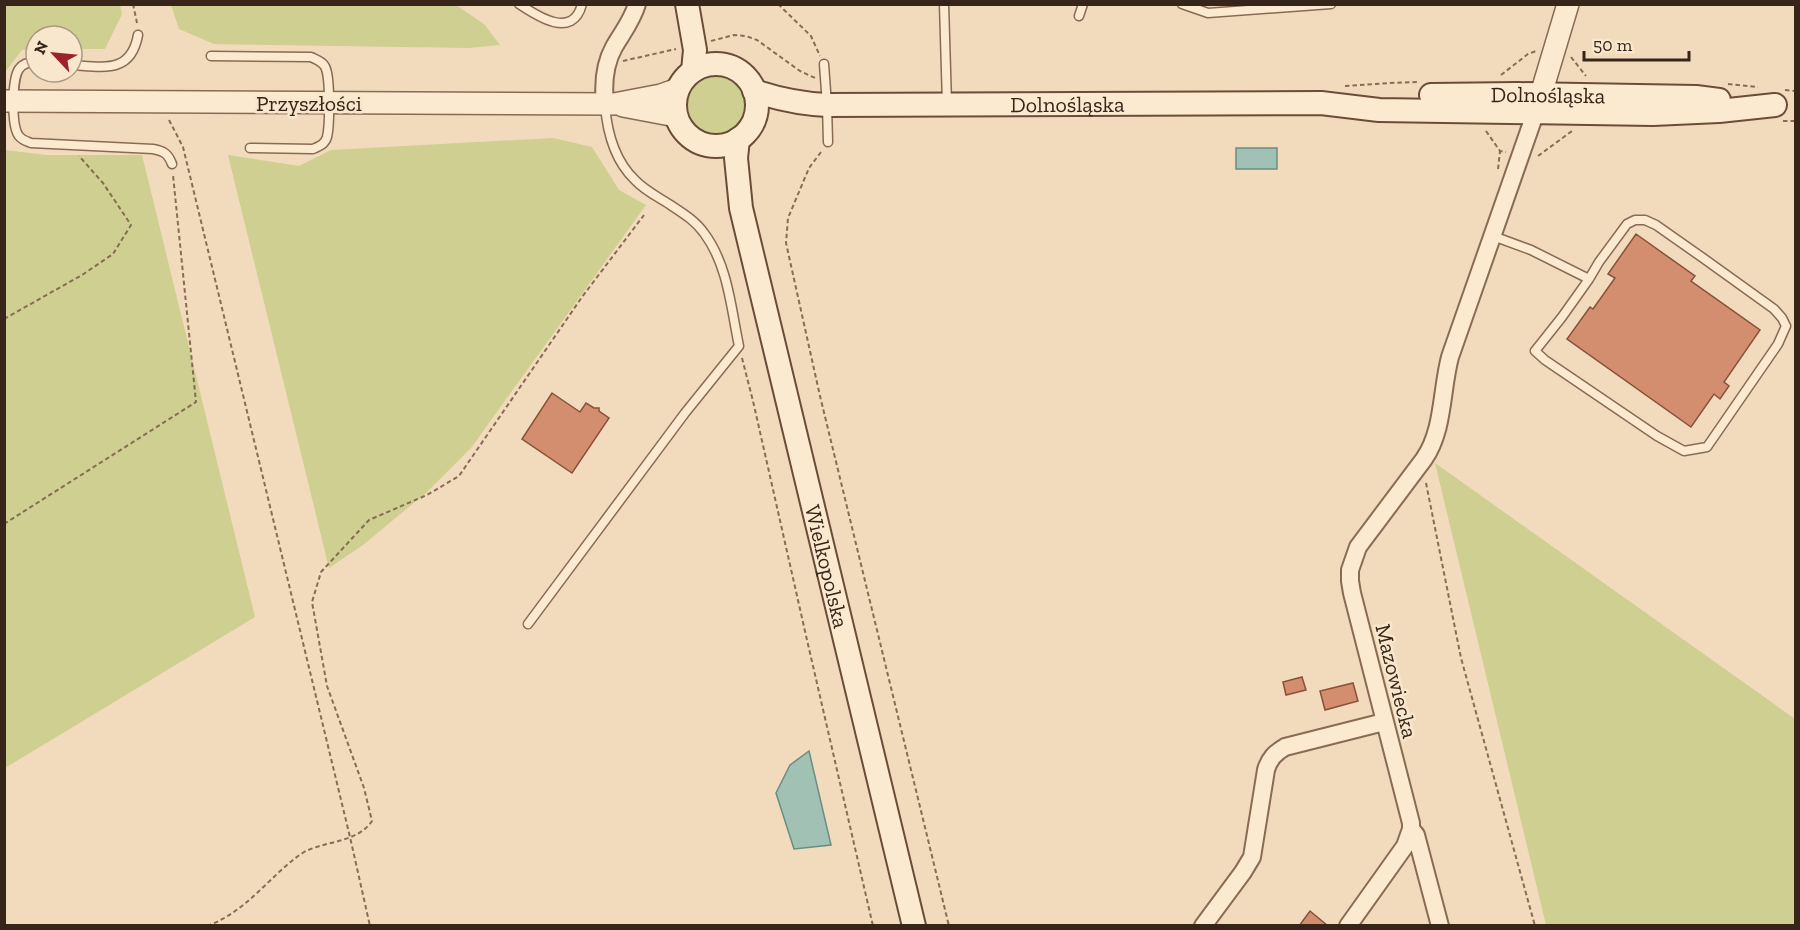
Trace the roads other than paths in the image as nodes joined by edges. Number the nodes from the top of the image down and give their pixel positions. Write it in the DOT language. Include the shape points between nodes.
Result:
graph roads {
  1 [pos="519,4"];
  2 [pos="582,4"];
  3 [pos="637,4"];
  4 [pos="687,4"];
  5 [pos="696,4"];
  6 [pos="944,4"];
  7 [pos="1083,4"];
  8 [pos="1182,4"];
  9 [pos="1331,4"];
  10 [pos="1568,4"];
  11 [pos="1079,16"];
  12 [pos="138,35"];
  13 [pos="701,43"];
  14 [pos="212,56"];
  15 [pos="24,64"];
  16 [pos="722,64"];
  17 [pos="824,64"];
  18 [pos="84,65"];
  19 [pos="693,71"];
  20 [pos="678,89"];
  21 [pos="754,91"];
  22 [pos="9,101"];
  23 [pos="328,103"];
  24 [pos="1538,103"];
  25 [pos="609,104"];
  26 [pos="947,104"];
  27 [pos="820,105"];
  28 [pos="1785,106"];
  29 [pos="676,116"];
  30 [pos="755,117"];
  31 [pos="738,139"];
  32 [pos="828,142"];
  33 [pos="708,145"];
  34 [pos="250,148"];
  35 [pos="172,164"];
  36 [pos="741,208"];
  37 [pos="1493,236"];
  38 [pos="1589,279"];
  39 [pos="528,624"];
  40 [pos="1384,722"];
  41 [pos="1411,830"];
  42 [pos="914,926"];
  43 [pos="1203,926"];
  44 [pos="1348,926"];
  45 [pos="1440,926"];
  1 -- 2 [label="lane" via="555,23 574,18"];
  3 -- 25 [label="street" via="632,20 609,56 603,90"];
  4 -- 13 [label="main road"];
  5 -- 13 [label="main road"];
  6 -- 26 [label="lane"];
  7 -- 11 [label="lane"];
  8 -- 9 [label="lane" via="1208,14"];
  10 -- 24 [label="street"];
  12 -- 18 [label="lane" via="129,59 104,67"];
  13 -- 16 [label="main road"];
  13 -- 19 [label="main road"];
  14 -- 23 [label="lane" via="311,57 326,67"];
  15 -- 22 [label="lane" via="19,68"];
  16 -- 19 [label="main road"];
  16 -- 21 [label="main road" via="740,72"];
  17 -- 27 [label="lane"];
  19 -- 20 [label="main road"];
  20 -- 25 [label="street, Przyszłości"];
  20 -- 29 [label="main road"];
  21 -- 27 [label="main road, Dolnośląska"];
  21 -- 30 [label="main road"];
  22 -- 23 [label="street, Przyszłości"];
  22 -- 35 [label="lane" via="17,134 23,140 153,149 169,156"];
  23 -- 25 [label="street, Przyszłości"];
  23 -- 34 [label="lane" via="327,138 322,145 313,150"];
  24 -- 26 [label="main road, Dolnośląska" via="1378,110 1321,103"];
  24 -- 28 [label="main road, Dolnośląska" via="1662,114"];
  24 -- 37 [label="street"];
  25 -- 29 [label="street, Przyszłości"];
  25 -- 39 [label="lane" via="607,124 611,140 630,175 689,217 712,244 727,283 739,346 685,412"];
  26 -- 27 [label="main road, Dolnośląska"];
  27 -- 30 [label="main road, Dolnośląska"];
  27 -- 32 [label="lane"];
  29 -- 33 [label="main road" via="690,137"];
  30 -- 31 [label="main road"];
  31 -- 33 [label="main road"];
  31 -- 36 [label="main road, Wielkopolska"];
  33 -- 36 [label="main road, Wielkopolska"];
  36 -- 42 [label="main road, Wielkopolska"];
  37 -- 38 [label="lane"];
  37 -- 40 [label="street, Mazowiecka" via="1450,357 1429,452 1358,547 1350,570 1352,593"];
  38 -- 38 [label="lane" via="1627,224 1645,220 1782,318 1786,326 1778,344 1707,447 1684,451 1657,436 1535,351"];
  40 -- 41 [label="street, Mazowiecka"];
  40 -- 43 [label="street" via="1285,747 1272,757 1266,771 1252,857"];
  41 -- 44 [label="street" via="1406,846"];
  41 -- 45 [label="street, Mazowiecka" via="1416,835"];
}
